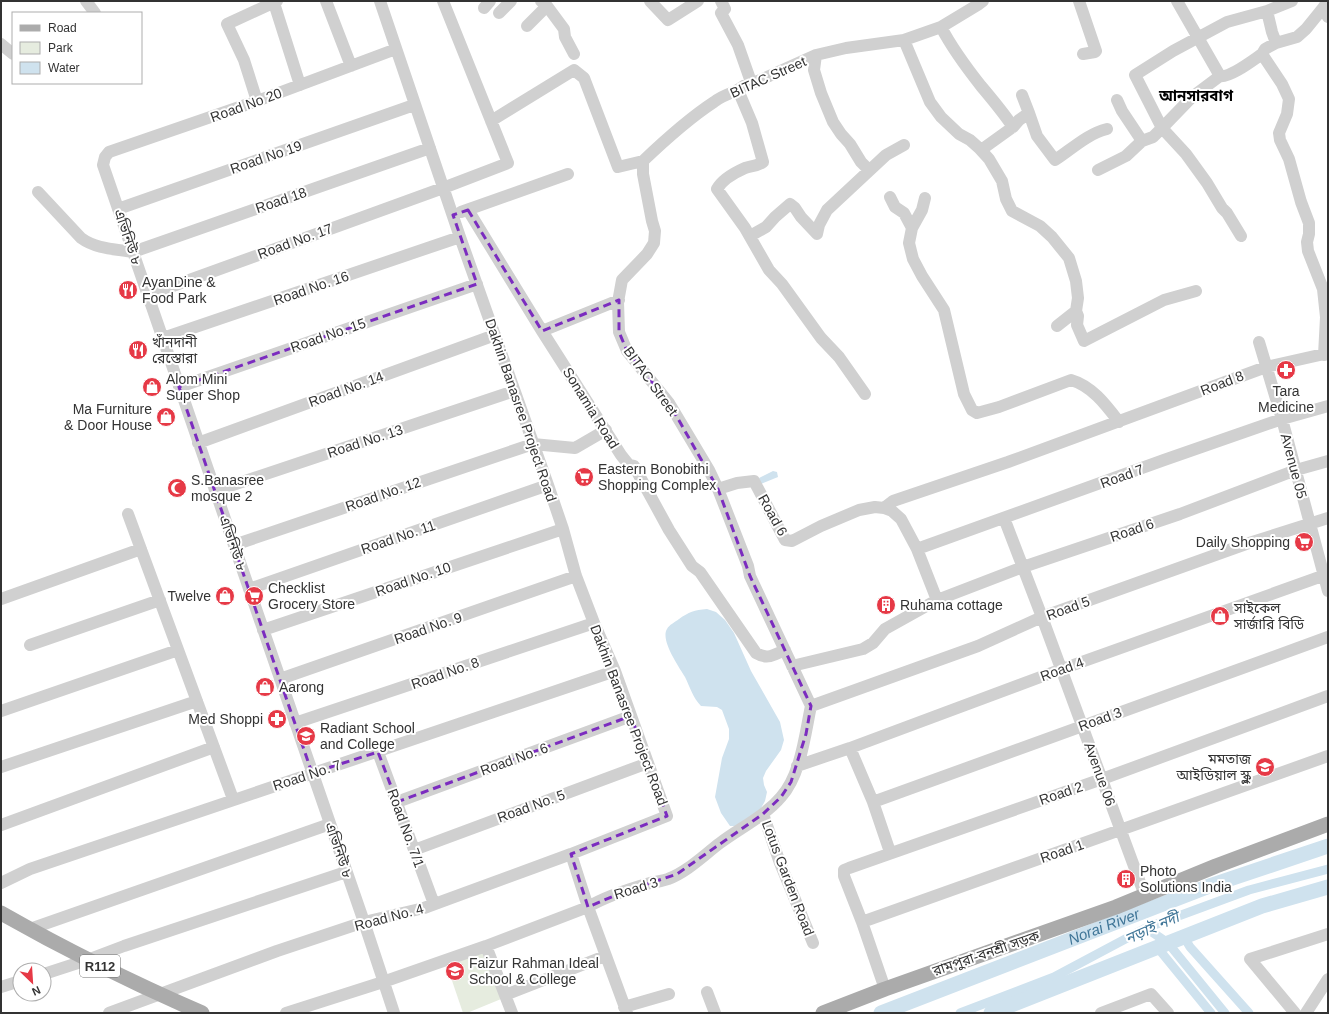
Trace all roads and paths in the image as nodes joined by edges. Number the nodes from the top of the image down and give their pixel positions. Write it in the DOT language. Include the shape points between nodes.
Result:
graph roads {
  1 [pos="326,1"];
  2 [pos="380,1"];
  3 [pos="443,1"];
  4 [pos="511,1"];
  5 [pos="650,1"];
  6 [pos="698,1"];
  7 [pos="720,1"];
  8 [pos="983,1"];
  9 [pos="1079,1"];
  10 [pos="1177,1"];
  11 [pos="1292,1"];
  12 [pos="276,2"];
  13 [pos="544,4"];
  14 [pos="260,5"];
  15 [pos="1326,9"];
  16 [pos="1267,11"];
  17 [pos="499,13"];
  18 [pos="527,26"];
  19 [pos="940,27"];
  20 [pos="1197,38"];
  21 [pos="904,40"];
  22 [pos="1276,43"];
  23 [pos="1,44"];
  24 [pos="396,49"];
  25 [pos="12,53"];
  26 [pos="574,54"];
  27 [pos="1083,54"];
  28 [pos="1262,54"];
  29 [pos="816,55"];
  30 [pos="352,66"];
  31 [pos="1220,76"];
  32 [pos="751,82"];
  33 [pos="300,85"];
  34 [pos="738,90"];
  35 [pos="1022,95"];
  36 [pos="1117,100"];
  37 [pos="257,101"];
  38 [pos="414,105"];
  39 [pos="1029,113"];
  40 [pos="491,121"];
  41 [pos="1013,127"];
  42 [pos="1162,128"];
  43 [pos="1107,129"];
  44 [pos="1142,142"];
  45 [pos="904,145"];
  46 [pos="430,148"];
  47 [pos="981,150"];
  48 [pos="643,161"];
  49 [pos="103,165"];
  50 [pos="869,170"];
  51 [pos="1098,170"];
  52 [pos="568,174"];
  53 [pos="443,188"];
  54 [pos="38,192"];
  55 [pos="890,197"];
  56 [pos="925,198"];
  57 [pos="118,209"];
  58 [pos="468,210"];
  59 [pos="453,215"];
  60 [pos="912,228"];
  61 [pos="750,236"];
  62 [pos="1241,236"];
  63 [pos="460,237"];
  64 [pos="133,252"];
  65 [pos="477,284"];
  66 [pos="1196,291"];
  67 [pos="148,295"];
  68 [pos="618,300"];
  69 [pos="1076,311"];
  70 [pos="1057,326"];
  71 [pos="542,331"];
  72 [pos="494,335"];
  73 [pos="163,338"];
  74 [pos="1259,342"];
  75 [pos="1326,354"];
  76 [pos="1266,367"];
  77 [pos="179,387"];
  78 [pos="514,392"];
  79 [pos="865,394"];
  80 [pos="1328,406"];
  81 [pos="1282,419"];
  82 [pos="1119,422"];
  83 [pos="606,430"];
  84 [pos="198,443"];
  85 [pos="533,444"];
  86 [pos="1328,462"];
  87 [pos="1296,470"];
  88 [pos="548,485"];
  89 [pos="718,489"];
  90 [pos="215,490"];
  91 [pos="884,508"];
  92 [pos="128,514"];
  93 [pos="1004,518"];
  94 [pos="1328,518"];
  95 [pos="1309,524"];
  96 [pos="563,529"];
  97 [pos="234,545"];
  98 [pos="141,549"];
  99 [pos="917,549"];
  100 [pos="1023,567"];
  101 [pos="1326,575"];
  102 [pos="576,576"];
  103 [pos="249,589"];
  104 [pos="1328,591"];
  105 [pos="1,599"];
  106 [pos="160,600"];
  107 [pos="937,600"];
  108 [pos="1042,617"];
  109 [pos="594,623"];
  110 [pos="263,630"];
  111 [pos="1328,637"];
  112 [pos="30,645"];
  113 [pos="178,650"];
  114 [pos="785,650"];
  115 [pos="792,666"];
  116 [pos="1062,669"];
  117 [pos="615,671"];
  118 [pos="280,680"];
  119 [pos="1328,696"];
  120 [pos="197,701"];
  121 [pos="811,706"];
  122 [pos="1,711"];
  123 [pos="631,716"];
  124 [pos="295,723"];
  125 [pos="1082,725"];
  126 [pos="214,747"];
  127 [pos="850,748"];
  128 [pos="378,752"];
  129 [pos="1328,756"];
  130 [pos="648,763"];
  131 [pos="797,766"];
  132 [pos="1,767"];
  133 [pos="312,773"];
  134 [pos="1102,779"];
  135 [pos="233,799"];
  136 [pos="397,802"];
  137 [pos="873,802"];
  138 [pos="763,814"];
  139 [pos="667,816"];
  140 [pos="330,824"];
  141 [pos="1328,824"];
  142 [pos="1,825"];
  143 [pos="1120,830"];
  144 [pos="414,850"];
  145 [pos="890,852"];
  146 [pos="571,854"];
  147 [pos="346,872"];
  148 [pos="1,883"];
  149 [pos="1145,896"];
  150 [pos="434,904"];
  151 [pos="588,907"];
  152 [pos="1,913"];
  153 [pos="364,922"];
  154 [pos="862,922"];
  155 [pos="30,929"];
  156 [pos="1328,934"];
  157 [pos="813,942"];
  158 [pos="486,946"];
  159 [pos="605,956"];
  160 [pos="88,960"];
  161 [pos="52,971"];
  162 [pos="1328,979"];
  163 [pos="383,982"];
  164 [pos="12,984"];
  165 [pos="1,987"];
  166 [pos="885,989"];
  167 [pos="707,992"];
  168 [pos="669,994"];
  169 [pos="160,995"];
  170 [pos="505,995"];
  171 [pos="626,1010"];
  172 [pos="109,1013"];
  173 [pos="202,1013"];
  174 [pos="286,1013"];
  175 [pos="394,1013"];
  176 [pos="512,1013"];
  177 [pos="715,1013"];
  178 [pos="823,1013"];
  179 [pos="1101,1013"];
  180 [pos="1168,1013"];
  181 [pos="1295,1013"];
  182 [pos="1306,1013"];
  1 -- 30 [label="street"];
  2 -- 24 [label="street, Dakhin Banasree Project Road"];
  3 -- 40 [label="street"];
  4 -- 17 [label="street"];
  5 -- 6 [label="street" via="668,20"];
  7 -- 32 [label="street" via="725,9 721,13 738,45"];
  8 -- 19 [label="street, BITAC Street"];
  9 -- 27 [label="street" via="1096,51"];
  10 -- 20 [label="street"];
  11 -- 16 [label="street"];
  12 -- 14 [label="street"];
  12 -- 33 [label="street"];
  13 -- 18 [label="street"];
  13 -- 26 [label="street" via="564,29 565,37"];
  14 -- 37 [label="street" via="227,24 244,60"];
  15 -- 22 [label="street" via="1296,37"];
  16 -- 20 [label="street" via="1227,22"];
  16 -- 22 [label="street"];
  19 -- 21 [label="street, BITAC Street"];
  19 -- 41 [label="street"];
  20 -- 31 [label="street"];
  20 -- 42 [label="street" via="1135,75"];
  21 -- 29 [label="street, BITAC Street"];
  21 -- 47 [label="street" via="930,102 949,125"];
  22 -- 28 [label="street" via="1265,49"];
  23 -- 25 [label="street"];
  24 -- 30 [label="street, Road No 20"];
  24 -- 38 [label="street, Dakhin Banasree Project Road"];
  28 -- 31 [label="street" via="1233,73"];
  28 -- 75 [label="street" via="1289,99 1287,114 1279,133 1280,140 1309,223 1308,251 1323,289"];
  29 -- 32 [label="street, BITAC Street" via="758,82"];
  29 -- 50 [label="street" via="814,70 833,122"];
  30 -- 33 [label="street, Road No 20"];
  31 -- 42 [label="street" via="1192,97"];
  32 -- 34 [label="street, BITAC Street"];
  33 -- 37 [label="street, Road No 20"];
  34 -- 48 [label="street, BITAC Street" via="708,105 668,136"];
  34 -- 61 [label="street" via="752,123 763,162 742,170 717,189"];
  35 -- 39 [label="street"];
  36 -- 44 [label="street"];
  37 -- 49 [label="street, Road No 20" via="109,152"];
  38 -- 46 [label="street, Dakhin Banasree Project Road"];
  38 -- 57 [label="street, Road No 19"];
  39 -- 41 [label="street"];
  39 -- 43 [label="street" via="1037,136 1055,160 1085,138"];
  40 -- 48 [label="street" via="574,70 584,78 618,167"];
  40 -- 53 [label="street, Road No. 17" via="508,163"];
  41 -- 47 [label="street"];
  42 -- 44 [label="street" via="1154,137"];
  42 -- 62 [label="street" via="1186,154"];
  44 -- 51 [label="street" via="1126,156"];
  45 -- 50 [label="street" via="886,155"];
  46 -- 53 [label="street, Dakhin Banasree Project Road"];
  46 -- 64 [label="street, Road 18"];
  47 -- 69 [label="street" via="999,175 1012,211 1040,226 1069,258 1076,280"];
  48 -- 68 [label="street, BITAC Street" via="643,174 655,231 654,243 622,280"];
  49 -- 57 [label="street, এভিনিউ ৮"];
  50 -- 61 [label="street" via="827,210 817,234 790,204 766,227"];
  52 -- 58 [label="street"];
  53 -- 59 [label="street, Dakhin Banasree Project Road"];
  53 -- 67 [label="street, Road No. 17"];
  54 -- 64 [label="street" via="88,243"];
  55 -- 60 [label="street" via="895,207 904,213"];
  56 -- 60 [label="street" via="922,210"];
  57 -- 64 [label="street, এভিনিউ ৮"];
  58 -- 59 [label="street"];
  58 -- 71 [label="street, Sonamia Road"];
  59 -- 63 [label="street, Dakhin Banasree Project Road"];
  60 -- 82 [label="street" via="909,243 913,259 944,310 964,394 972,410 977,413 999,407 1071,380 1088,387"];
  61 -- 79 [label="street" via="769,270 821,338 839,357"];
  63 -- 65 [label="street, Dakhin Banasree Project Road"];
  63 -- 73 [label="street, Road No. 16"];
  64 -- 67 [label="street, এভিনিউ ৮"];
  65 -- 72 [label="street, Dakhin Banasree Project Road"];
  65 -- 77 [label="street, Road No. 15"];
  66 -- 69 [label="street" via="1164,300 1084,341 1077,325"];
  67 -- 73 [label="street, এভিনিউ ৮"];
  68 -- 71 [label="street"];
  68 -- 89 [label="street, BITAC Street" via="619,332 627,351 669,402"];
  69 -- 70 [label="street"];
  71 -- 83 [label="street, Sonamia Road"];
  72 -- 78 [label="street, Dakhin Banasree Project Road"];
  72 -- 84 [label="street, Road No. 14"];
  73 -- 77 [label="street, এভিনিউ ৮"];
  74 -- 76 [label="street, Avenue 05"];
  75 -- 76 [label="street, Road 8"];
  76 -- 81 [label="street, Avenue 05"];
  76 -- 82 [label="street, Road 8"];
  77 -- 84 [label="street, এভিনিউ ৮"];
  78 -- 85 [label="street, Dakhin Banasree Project Road"];
  78 -- 90 [label="street, Road No. 13"];
  80 -- 81 [label="street, Road 7"];
  81 -- 87 [label="street, Avenue 05"];
  81 -- 93 [label="street, Road 7"];
  82 -- 91 [label="street, Road 8" via="893,501"];
  83 -- 85 [label="street" via="575,448"];
  83 -- 114 [label="street, Sonamia Road" via="629,466 634,466 688,560 700,572 756,653 770,657"];
  84 -- 90 [label="street, এভিনিউ ৮"];
  85 -- 88 [label="street, Dakhin Banasree Project Road"];
  85 -- 97 [label="street, Road No. 12"];
  86 -- 87 [label="street, Road 6"];
  87 -- 95 [label="street, Avenue 05"];
  87 -- 100 [label="street, Road 6" via="1180,514"];
  88 -- 96 [label="street, Dakhin Banasree Project Road"];
  88 -- 103 [label="street, Road No. 11"];
  89 -- 91 [label="street, Road 6" via="754,481 785,540 792,541 859,510"];
  89 -- 114 [label="street, BITAC Street" via="750,576"];
  90 -- 97 [label="street, এভিনিউ ৮"];
  91 -- 99 [label="street" via="901,519"];
  92 -- 98 [label="street"];
  93 -- 99 [label="street, Road 7"];
  93 -- 100 [label="street, Avenue 06"];
  94 -- 95 [label="street, Road 5"];
  95 -- 101 [label="street, Avenue 05"];
  95 -- 108 [label="street, Road 5"];
  96 -- 102 [label="street, Dakhin Banasree Project Road"];
  96 -- 110 [label="street, Road No. 10"];
  97 -- 103 [label="street, এভিনিউ ৮"];
  98 -- 105 [label="street"];
  98 -- 106 [label="street"];
  99 -- 107 [label="street"];
  100 -- 107 [label="street, Road 6"];
  100 -- 108 [label="street, Avenue 06"];
  101 -- 104 [label="street, Avenue 05"];
  101 -- 116 [label="street, Road 4"];
  102 -- 109 [label="street, Dakhin Banasree Project Road"];
  102 -- 118 [label="street, Road No. 9"];
  103 -- 110 [label="street, এভিনিউ ৮"];
  106 -- 112 [label="street"];
  106 -- 113 [label="street"];
  107 -- 115 [label="street, Road 6" via="885,629 873,643 863,649"];
  108 -- 116 [label="street, Avenue 06"];
  108 -- 121 [label="street, Road 5" via="978,646"];
  109 -- 117 [label="street, Dakhin Banasree Project Road"];
  109 -- 124 [label="street, Road No. 8"];
  110 -- 118 [label="street, এভিনিউ ৮"];
  111 -- 125 [label="street, Road 3"];
  113 -- 120 [label="street"];
  113 -- 122 [label="street"];
  114 -- 115 [label="street, BITAC Street"];
  115 -- 121 [label="street, BITAC Street"];
  116 -- 125 [label="street, Avenue 06"];
  116 -- 127 [label="street, Road 4"];
  117 -- 123 [label="street, Dakhin Banasree Project Road"];
  117 -- 128 [label="street, Road No. 7"];
  118 -- 124 [label="street, এভিনিউ ৮"];
  119 -- 134 [label="street, Road 2"];
  120 -- 126 [label="street"];
  120 -- 132 [label="street"];
  121 -- 131 [label="street, Road 3"];
  123 -- 130 [label="street, Dakhin Banasree Project Road"];
  123 -- 136 [label="street, Road No. 6"];
  124 -- 133 [label="street, এভিনিউ ৮"];
  125 -- 134 [label="street, Avenue 06"];
  125 -- 137 [label="street, Road 3"];
  126 -- 135 [label="street"];
  126 -- 142 [label="street"];
  127 -- 131 [label="street, Road 4"];
  127 -- 137 [label="street"];
  128 -- 133 [label="street, Road No. 7"];
  128 -- 136 [label="street, Road No. 7/1"];
  129 -- 143 [label="street, Road 1"];
  130 -- 139 [label="street, Dakhin Banasree Project Road"];
  130 -- 144 [label="street, Road No. 5"];
  131 -- 138 [label="street, Road 3" via="791,782 781,797"];
  133 -- 135 [label="street, Road No. 7"];
  133 -- 140 [label="street, এভিনিউ ৮"];
  134 -- 143 [label="street, Avenue 06"];
  134 -- 145 [label="street, Road 2"];
  135 -- 148 [label="street, Road No. 7" via="30,869"];
  136 -- 144 [label="street, Road No. 7/1"];
  137 -- 145 [label="street"];
  138 -- 151 [label="street, Road 3" via="739,829 693,865 668,879 621,892"];
  138 -- 157 [label="street, Lotus Garden Road"];
  139 -- 146 [label="street, Road No. 4"];
  140 -- 147 [label="street, এভিনিউ ৮"];
  140 -- 155 [label="street"];
  141 -- 149 [label="main road, রামপুরা-বনশ্রী সড়ক"];
  143 -- 149 [label="street, Avenue 06"];
  143 -- 154 [label="street, Road 1"];
  144 -- 150 [label="street, Road No. 7/1"];
  145 -- 154 [label="street, Road 2" via="844,870"];
  146 -- 150 [label="street, Road No. 4"];
  146 -- 151 [label="street"];
  147 -- 153 [label="street, এভিনিউ ৮"];
  147 -- 160 [label="street"];
  149 -- 166 [label="main road, রামপুরা-বনশ্রী সড়ক"];
  150 -- 153 [label="street, Road No. 4"];
  151 -- 158 [label="street, Road 3"];
  151 -- 159 [label="street"];
  152 -- 155 [label="main road, R112"];
  153 -- 163 [label="street, এভিনিউ ৮"];
  153 -- 169 [label="street, Road No. 4" via="277,951"];
  154 -- 166 [label="street"];
  155 -- 160 [label="main road, R112"];
  156 -- 181 [label="street" via="1250,959"];
  158 -- 163 [label="street, Road 3"];
  158 -- 170 [label="street"];
  159 -- 170 [label="street"];
  159 -- 171 [label="street"];
  160 -- 161 [label="street"];
  160 -- 169 [label="main road, R112"];
  162 -- 182 [label="street"];
  163 -- 174 [label="street, Road 3"];
  163 -- 175 [label="street, এভিনিউ ৮"];
  164 -- 165 [label="street"];
  166 -- 178 [label="main road, রামপুরা-বনশ্রী সড়ক"];
  167 -- 177 [label="street"];
  168 -- 171 [label="street"];
  169 -- 172 [label="street, Road No. 4"];
  169 -- 173 [label="main road, R112"];
  170 -- 176 [label="street"];
  179 -- 180 [label="street" via="1150,994"];
}
